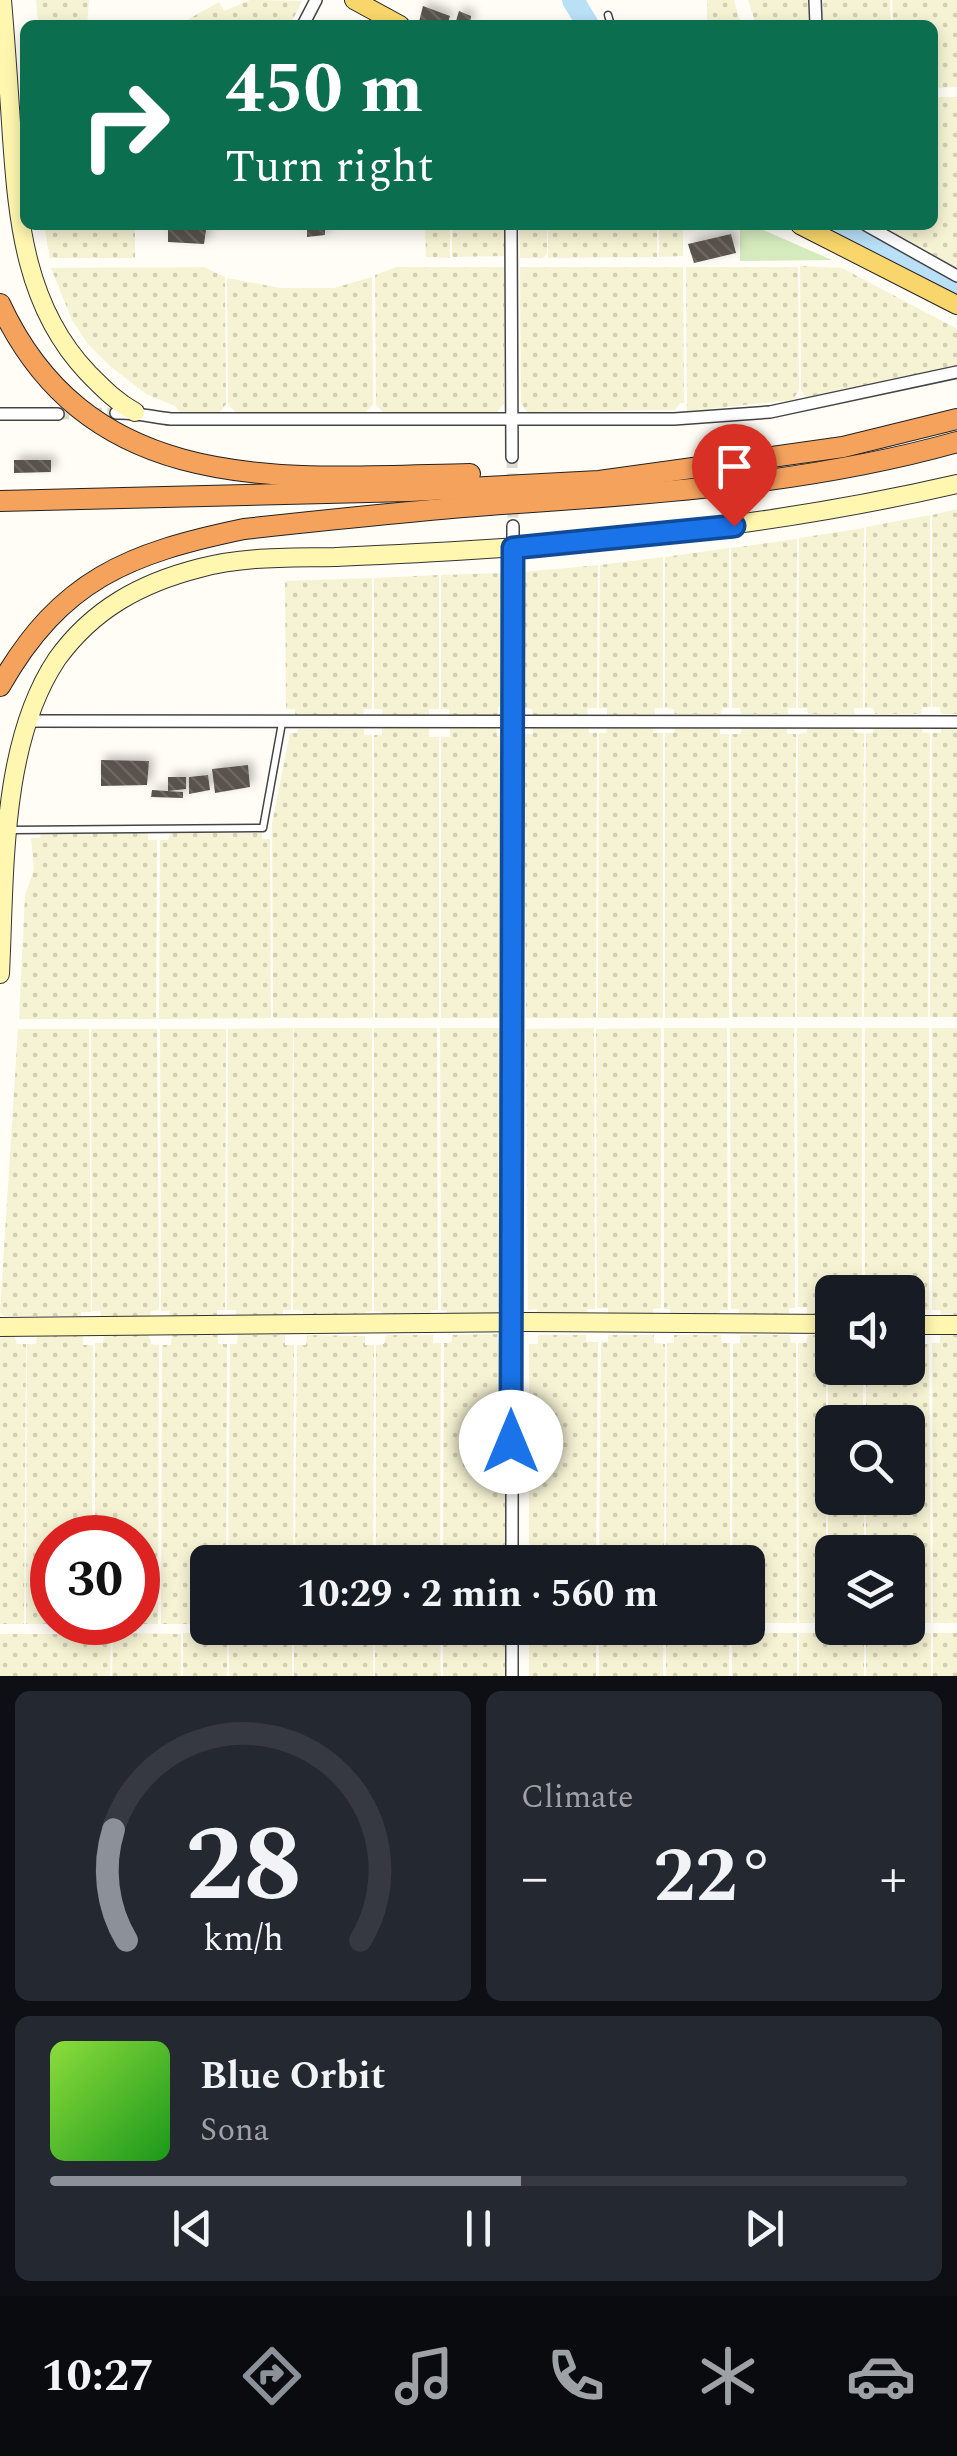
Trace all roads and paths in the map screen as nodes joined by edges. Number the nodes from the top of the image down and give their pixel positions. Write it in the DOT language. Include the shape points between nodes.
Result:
graph roads {
  1 [pos="2,0"];
  2 [pos="354,0"];
  3 [pos="608,15"];
  4 [pos="391,20"];
  5 [pos="610,20"];
  6 [pos="17,107"];
  7 [pos="20,224"];
  8 [pos="21,230"];
  9 [pos="511,230"];
  10 [pos="825,230"];
  11 [pos="875,230"];
  12 [pos="957,276"];
  13 [pos="0,304"];
  14 [pos="957,305"];
  15 [pos="957,372"];
  16 [pos="126,412"];
  17 [pos="0,414"];
  18 [pos="58,414"];
  19 [pos="957,419"];
  20 [pos="512,420"];
  21 [pos="957,442"];
  22 [pos="512,457"];
  23 [pos="646,473"];
  24 [pos="957,484"];
  25 [pos="0,501"];
  26 [pos="518,503"];
  27 [pos="0,514"];
  28 [pos="513,526"];
  29 [pos="513,548"];
  30 [pos="0,686"];
  31 [pos="26,721"];
  32 [pos="282,722"];
  33 [pos="514,722"];
  34 [pos="957,722"];
  35 [pos="8,830"];
  36 [pos="0,974"];
  37 [pos="511,1322"];
  38 [pos="815,1324"];
  39 [pos="925,1324"];
  40 [pos="957,1325"];
  41 [pos="0,1327"];
  42 [pos="512,1545"];
  43 [pos="512,1645"];
  44 [pos="512,1676"];
  1 -- 6 [label="street"];
  2 -- 4 [label="main road"];
  3 -- 5 [label="lane"];
  6 -- 7 [label="street"];
  8 -- 16 [label="street" via="53,328"];
  9 -- 20 [label="street"];
  10 -- 14 [label="main road"];
  11 -- 12 [label="street"];
  13 -- 23 [label="highway" via="36,364 78,408 126,440 175,458 269,474"];
  15 -- 20 [label="street" via="770,412"];
  16 -- 20 [label="street" via="171,419"];
  17 -- 18 [label="street"];
  19 -- 23 [label="highway" via="843,447"];
  20 -- 22 [label="street"];
  21 -- 26 [label="highway" via="763,480"];
  23 -- 25 [label="highway" via="429,490"];
  24 -- 29 [label="street" via="734,526"];
  26 -- 27 [label="highway"];
  26 -- 30 [label="highway" via="244,529 158,550 109,571 59,606"];
  28 -- 29 [label="street"];
  29 -- 31 [label="street" via="242,560 171,576 131,592 76,635 54,662"];
  29 -- 33 [label="street"];
  31 -- 32 [label="street"];
  31 -- 35 [label="street"];
  32 -- 33 [label="street"];
  32 -- 35 [label="lane" via="263,828"];
  33 -- 34 [label="street"];
  33 -- 37 [label="street"];
  35 -- 36 [label="street"];
  37 -- 38 [label="street"];
  37 -- 41 [label="street"];
  37 -- 42 [label="street"];
  39 -- 40 [label="street"];
  43 -- 44 [label="street"];
}
